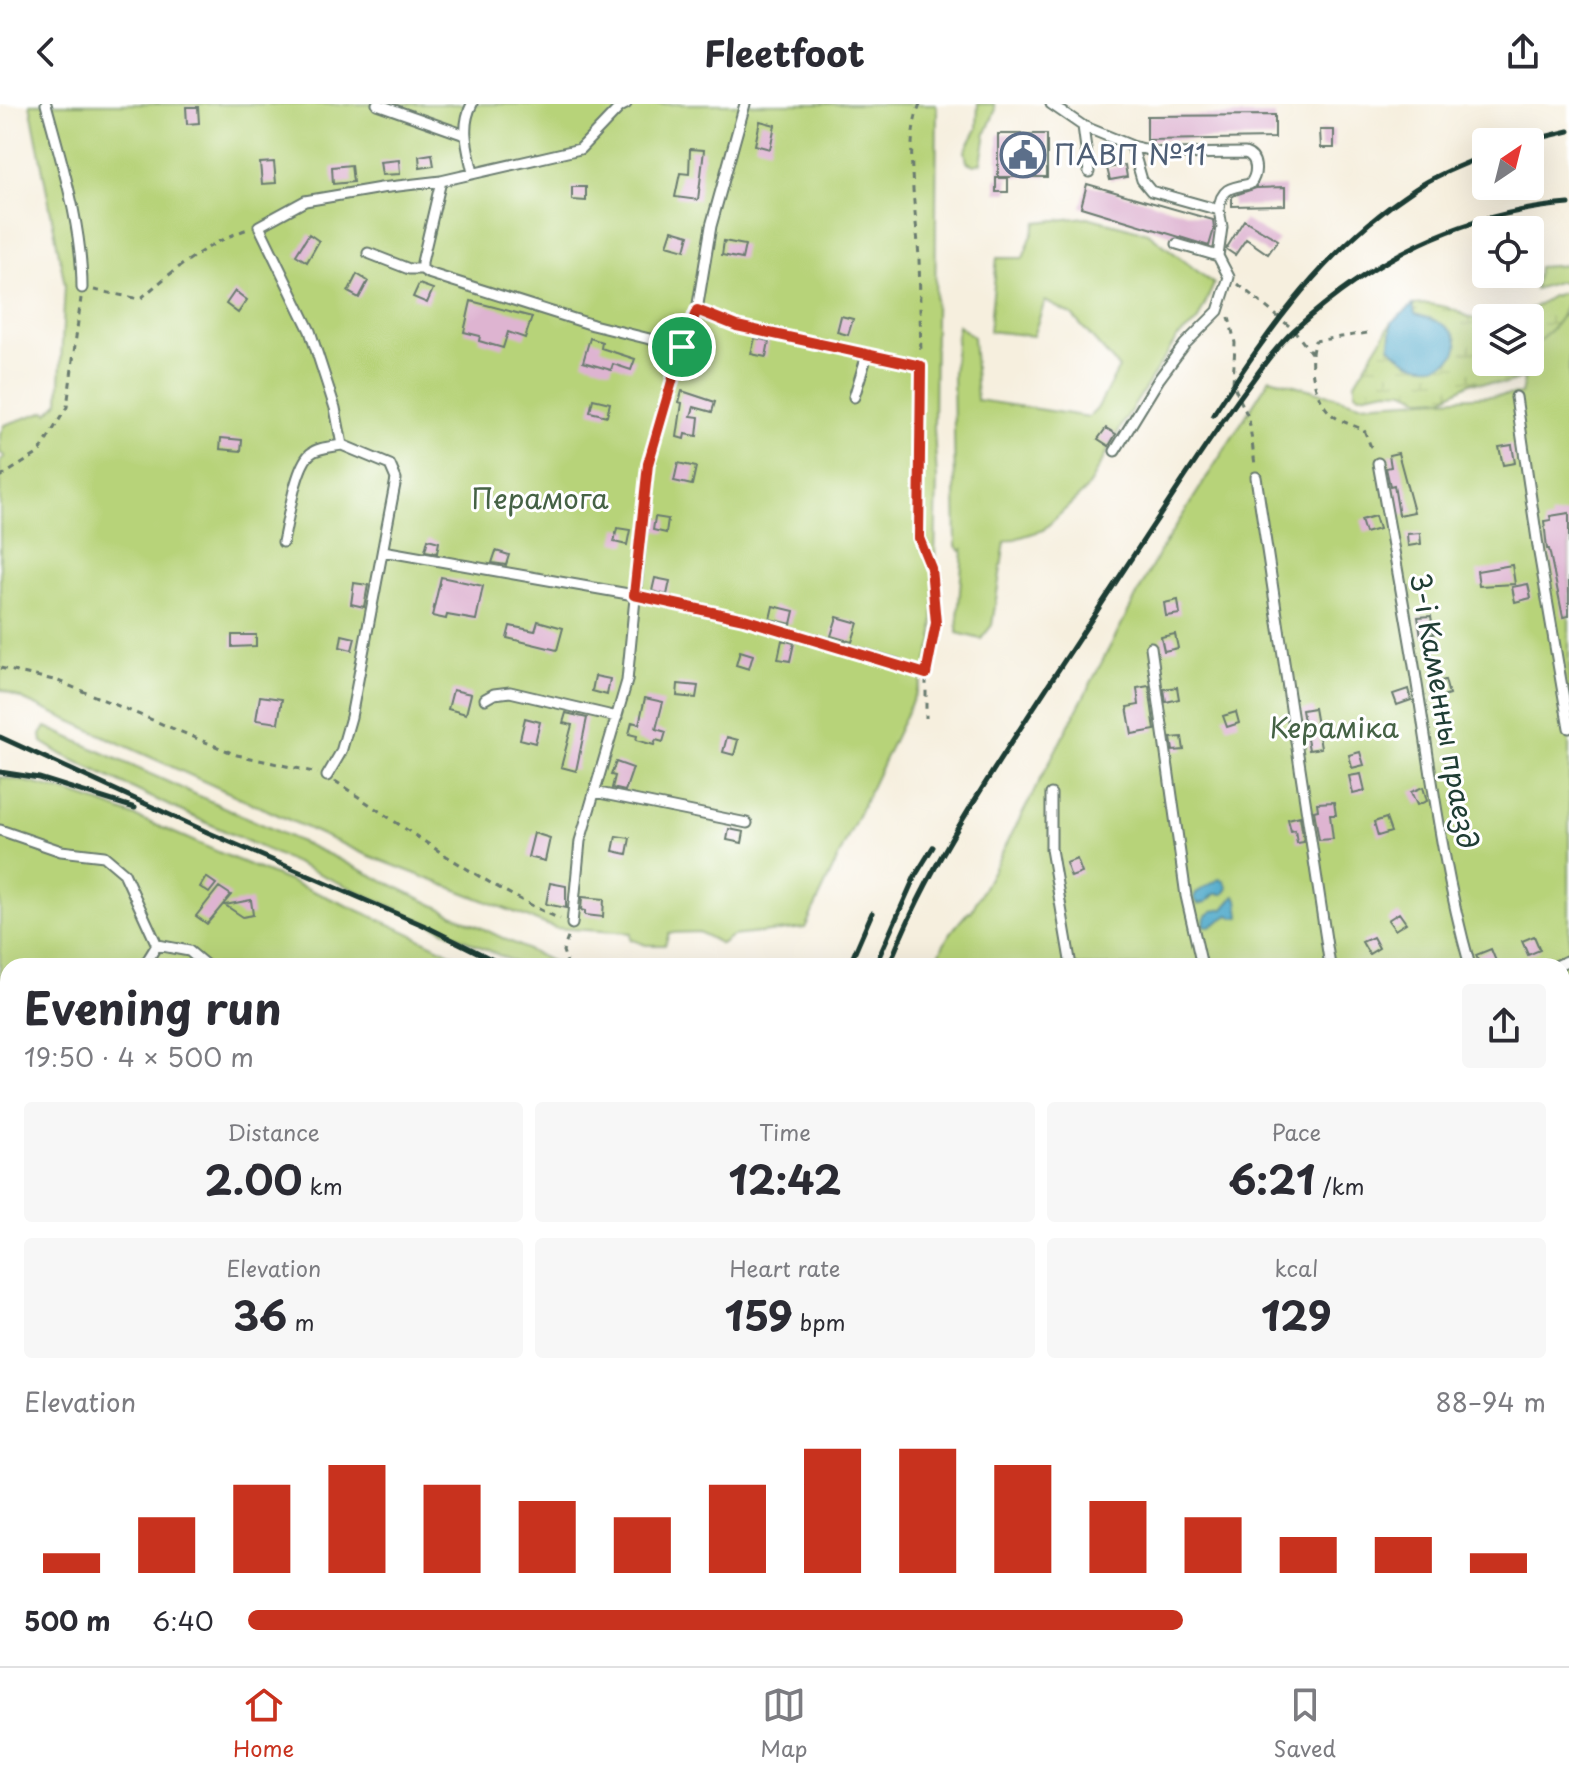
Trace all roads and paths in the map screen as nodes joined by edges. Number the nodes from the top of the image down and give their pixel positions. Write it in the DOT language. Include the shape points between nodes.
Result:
graph roads {
  1 [pos="46,104"];
  2 [pos="377,104"];
  3 [pos="472,104"];
  4 [pos="745,104"];
  5 [pos="920,104"];
  6 [pos="1051,104"];
  7 [pos="621,105"];
  8 [pos="1083,126"];
  9 [pos="465,135"];
  10 [pos="1132,146"];
  11 [pos="1089,172"];
  12 [pos="473,173"];
  13 [pos="441,181"];
  14 [pos="1219,210"];
  15 [pos="259,226"];
  16 [pos="1177,244"];
  17 [pos="368,253"];
  18 [pos="1218,256"];
  19 [pos="422,269"];
  20 [pos="1229,277"];
  21 [pos="82,288"];
  22 [pos="1224,290"];
  23 [pos="697,310"];
  24 [pos="1367,333"];
  25 [pos="682,347"];
  26 [pos="1311,353"];
  27 [pos="867,355"];
  28 [pos="921,366"];
  29 [pos="854,397"];
  30 [pos="1516,397"];
  31 [pos="342,445"];
  32 [pos="1115,451"];
  33 [pos="1378,463"];
  34 [pos="0,477"];
  35 [pos="1256,477"];
  36 [pos="283,542"];
  37 [pos="383,551"];
  38 [pos="634,595"];
  39 [pos="1151,647"];
  40 [pos="898,664"];
  41 [pos="0,668"];
  42 [pos="926,674"];
  43 [pos="485,699"];
  44 [pos="617,717"];
  45 [pos="926,718"];
  46 [pos="1569,728"];
  47 [pos="327,776"];
  48 [pos="594,792"];
  49 [pos="1051,794"];
  50 [pos="747,823"];
  51 [pos="0,830"];
  52 [pos="572,924"];
  53 [pos="157,945"];
  54 [pos="149,958"];
  55 [pos="197,958"];
  56 [pos="565,958"];
  57 [pos="1070,958"];
  58 [pos="1200,958"];
  59 [pos="1329,958"];
  60 [pos="1468,958"];
  1 -- 21 [label="lane" via="72,203"];
  2 -- 9 [label="lane"];
  3 -- 9 [label="lane"];
  4 -- 23 [label="lane" via="711,226"];
  5 -- 28 [label="path" via="912,181"];
  6 -- 8 [label="lane"];
  7 -- 12 [label="lane" via="580,149"];
  8 -- 10 [label="lane"];
  8 -- 11 [label="lane"];
  9 -- 12 [label="lane"];
  10 -- 14 [label="lane" via="1142,180 1151,191"];
  10 -- 14 [label="lane" via="1165,154 1251,155 1255,177 1250,184 1225,192"];
  12 -- 13 [label="lane"];
  13 -- 15 [label="lane" via="305,201"];
  13 -- 19 [label="lane"];
  14 -- 18 [label="lane"];
  15 -- 21 [label="path" via="227,236 140,299"];
  15 -- 31 [label="lane" via="310,331"];
  16 -- 18 [label="lane"];
  17 -- 19 [label="lane"];
  18 -- 20 [label="lane"];
  19 -- 25 [label="lane" via="593,325"];
  20 -- 22 [label="lane"];
  20 -- 26 [label="path" via="1294,330"];
  21 -- 34 [label="path" via="67,407 39,453"];
  22 -- 32 [label="lane" via="1218,311 1159,379"];
  22 -- 35 [label="path" via="1235,343 1233,384 1249,419"];
  23 -- 25 [label="lane"];
  23 -- 27 [label="lane" via="737,326"];
  24 -- 26 [label="path" via="1315,341"];
  25 -- 38 [label="lane" via="648,464"];
  26 -- 33 [label="path" via="1318,396 1331,414 1364,430"];
  27 -- 28 [label="lane"];
  27 -- 29 [label="lane"];
  28 -- 42 [label="path" via="919,538 931,568 936,623"];
  30 -- 46 [label="lane"];
  31 -- 36 [label="lane" via="309,455"];
  31 -- 37 [label="lane" via="390,465 396,479"];
  33 -- 60 [label="lane, 3-і Каменны праезд"];
  35 -- 59 [label="lane"];
  37 -- 38 [label="lane"];
  37 -- 47 [label="lane" via="351,717"];
  38 -- 40 [label="lane" via="744,619"];
  38 -- 44 [label="lane" via="627,681"];
  39 -- 58 [label="lane" via="1186,896"];
  40 -- 42 [label="path"];
  41 -- 47 [label="path" via="58,681 237,755"];
  42 -- 45 [label="path"];
  43 -- 44 [label="lane" via="510,692"];
  44 -- 48 [label="lane"];
  47 -- 52 [label="path" via="463,867"];
  48 -- 50 [label="lane"];
  48 -- 52 [label="lane" via="580,841"];
  49 -- 57 [label="lane" via="1051,849"];
  51 -- 53 [label="lane" via="61,851 104,856 124,873"];
  52 -- 56 [label="path"];
  53 -- 54 [label="lane"];
  53 -- 55 [label="lane" via="189,951"];
}
